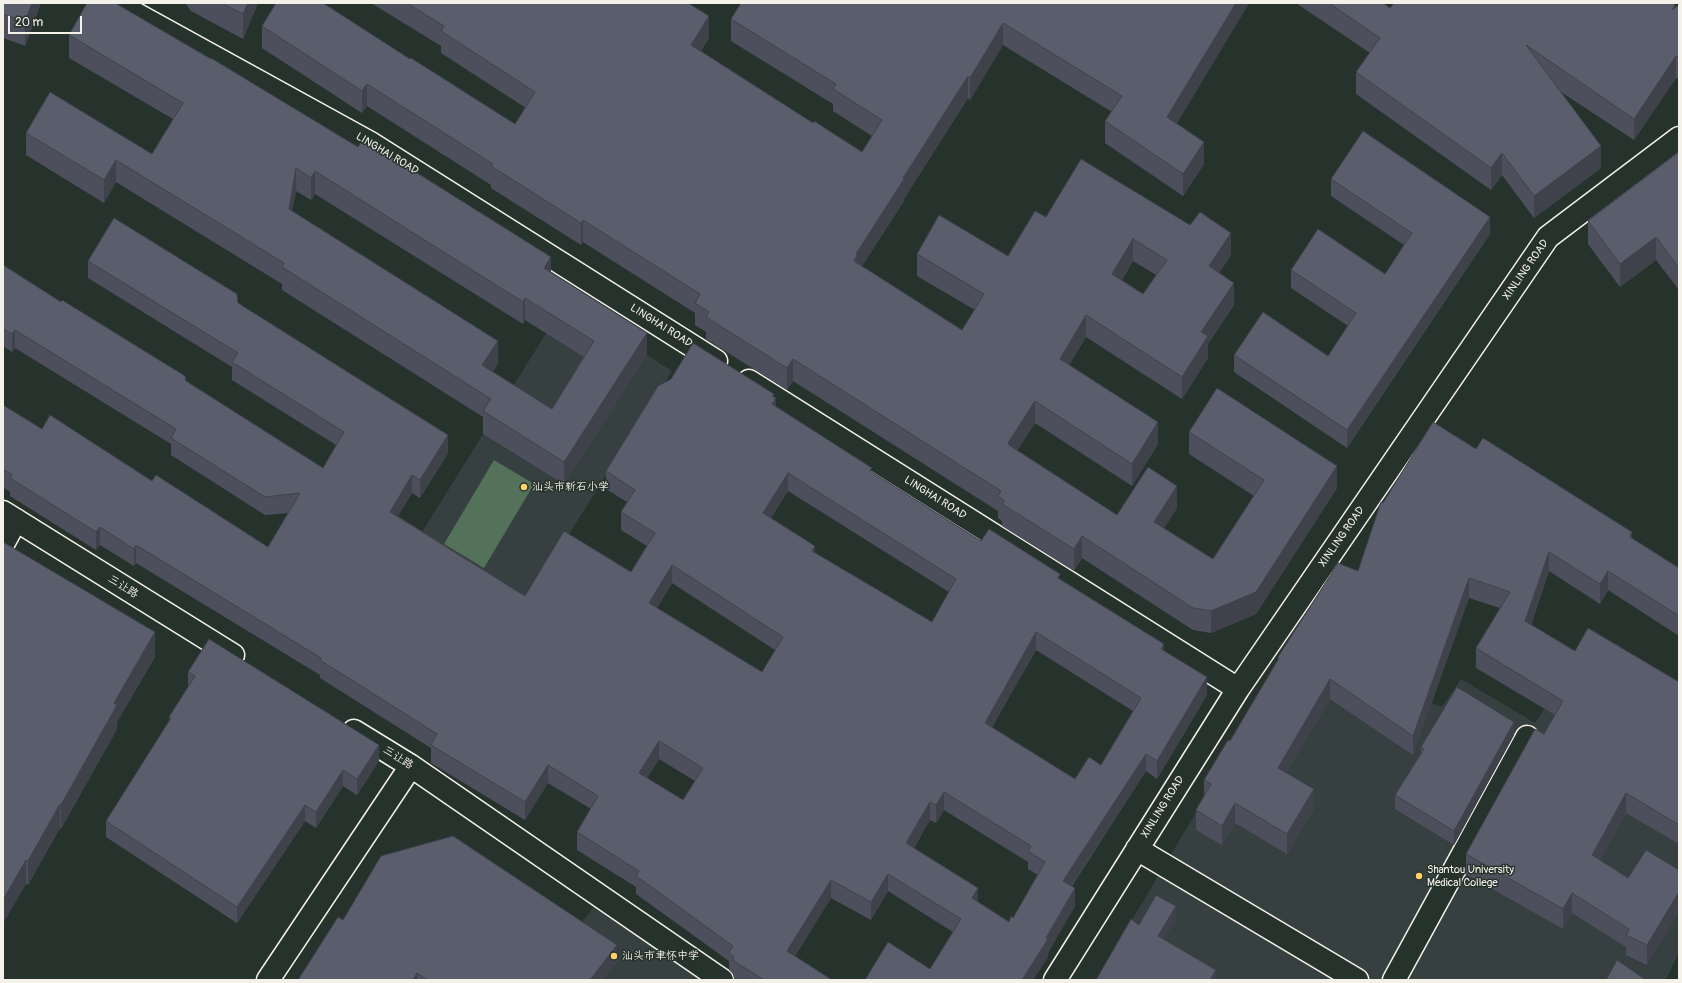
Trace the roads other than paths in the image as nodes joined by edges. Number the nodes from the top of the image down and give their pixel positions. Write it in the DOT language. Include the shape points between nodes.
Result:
graph roads {
  1 [pos="121,4"];
  2 [pos="1679,138"];
  3 [pos="10,516"];
  4 [pos="3,544"];
  5 [pos="250,666"];
  6 [pos="1238,689"];
  7 [pos="337,720"];
  8 [pos="1527,737"];
  9 [pos="410,766"];
  10 [pos="1137,849"];
  11 [pos="268,980"];
  12 [pos="722,980"];
  13 [pos="1055,980"];
  14 [pos="1357,980"];
  15 [pos="1394,980"];
  1 -- 6 [label="street, LINGHAI ROAD" via="372,144"];
  2 -- 6 [label="street, XINLING ROAD" via="1548,237"];
  3 -- 4 [label="street"];
  3 -- 5 [label="street, 三让路"];
  6 -- 10 [label="street, XINLING ROAD"];
  7 -- 9 [label="street, 三让路"];
  8 -- 15 [label="street"];
  9 -- 11 [label="street"];
  9 -- 12 [label="street, 三让路"];
  10 -- 13 [label="street, XINLING ROAD"];
  10 -- 14 [label="street"];
}
